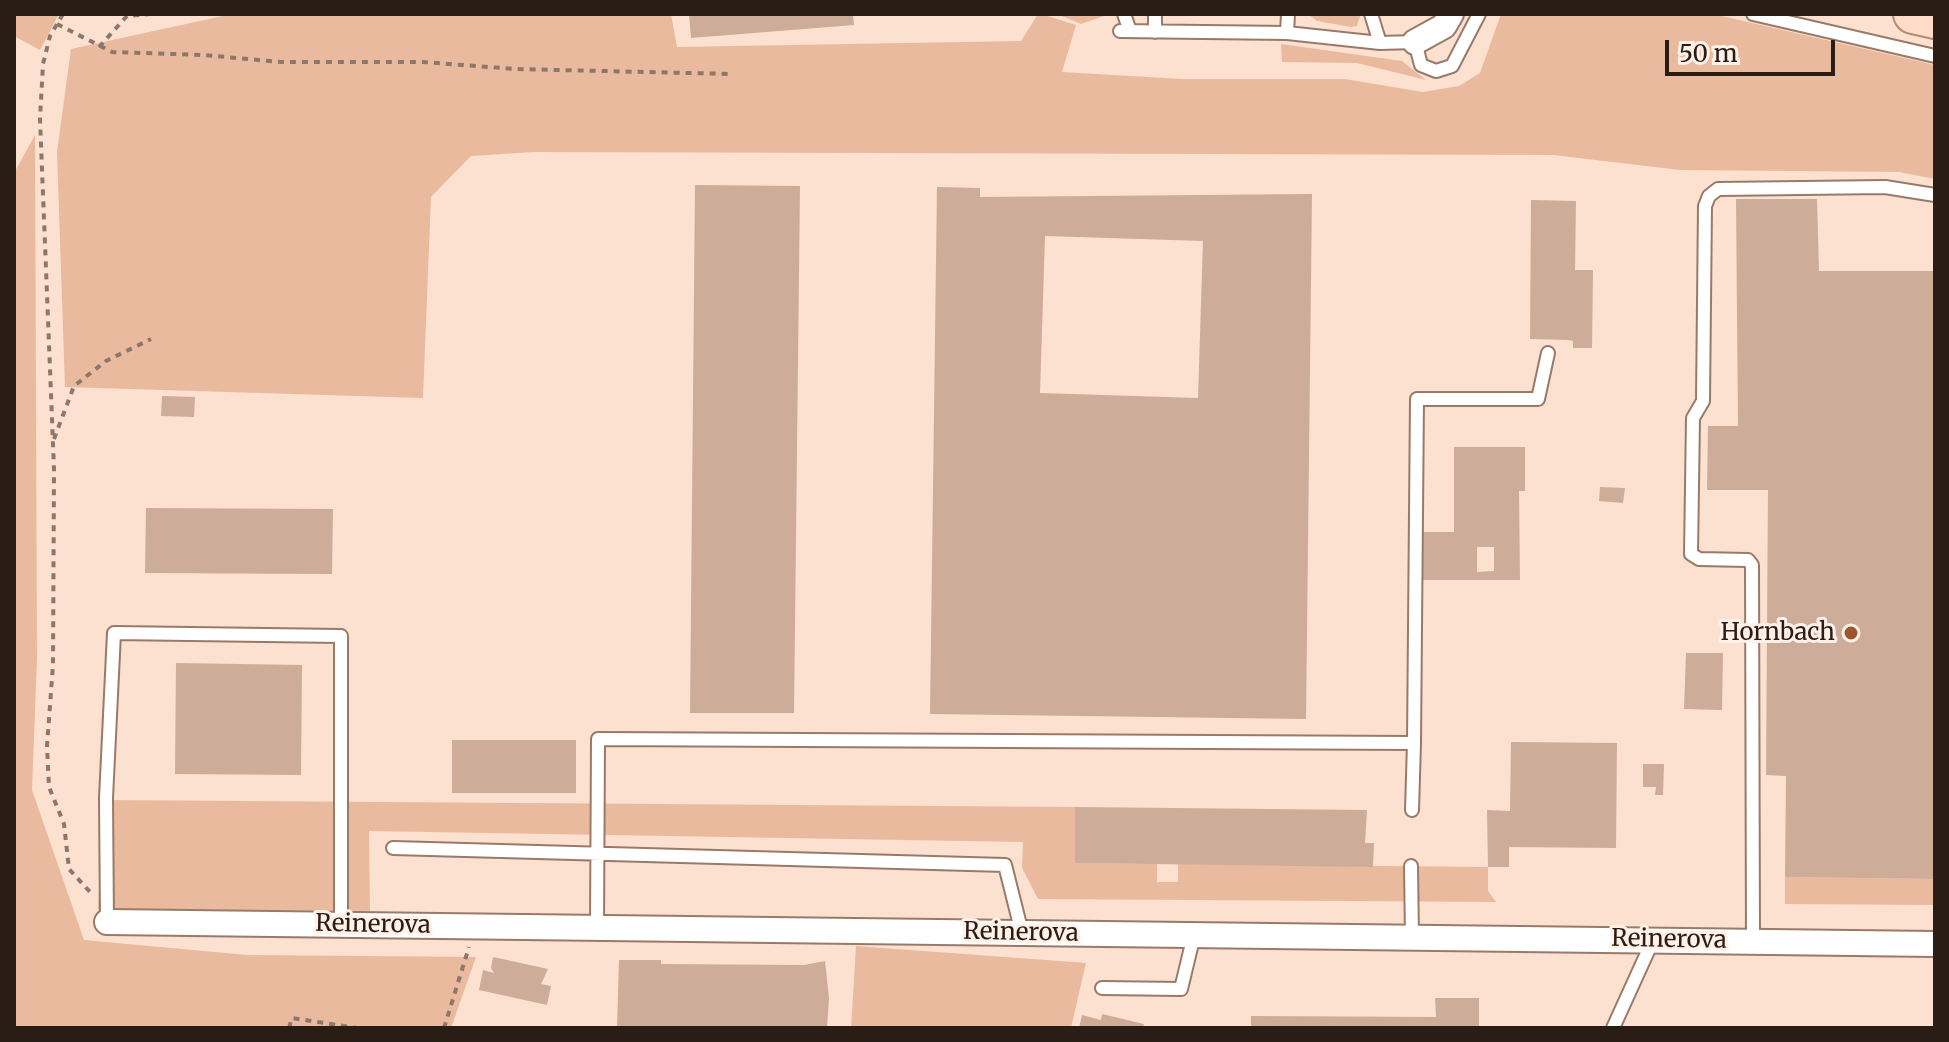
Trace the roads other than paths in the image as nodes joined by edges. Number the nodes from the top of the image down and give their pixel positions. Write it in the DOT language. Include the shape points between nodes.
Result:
graph roads {
  1 [pos="1124,14"];
  2 [pos="1155,14"];
  3 [pos="1288,14"];
  4 [pos="1371,14"];
  5 [pos="1431,14"];
  6 [pos="1451,14"];
  7 [pos="1479,14"];
  8 [pos="1753,14"];
  9 [pos="1913,14"];
  10 [pos="1935,19"];
  11 [pos="1155,32"];
  12 [pos="1287,33"];
  13 [pos="1415,42"];
  14 [pos="1380,43"];
  15 [pos="1935,56"];
  16 [pos="1935,195"];
  17 [pos="1548,353"];
  18 [pos="1414,743"];
  19 [pos="1412,810"];
  20 [pos="393,848"];
  21 [pos="596,853"];
  22 [pos="1411,866"];
  23 [pos="107,914"];
  24 [pos="341,924"];
  25 [pos="597,927"];
  26 [pos="1022,933"];
  27 [pos="1194,935"];
  28 [pos="1412,937"];
  29 [pos="1653,940"];
  30 [pos="1753,942"];
  31 [pos="1935,944"];
  32 [pos="1102,988"];
  33 [pos="1613,1028"];
  1 -- 11 [label="lane" via="1125,31"];
  2 -- 11 [label="lane"];
  3 -- 12 [label="lane"];
  4 -- 14 [label="lane"];
  5 -- 13 [label="street"];
  6 -- 13 [label="street" via="1444,26"];
  7 -- 13 [label="lane" via="1447,69 1421,65"];
  8 -- 15 [label="lane"];
  9 -- 10 [label="main road"];
  11 -- 12 [label="lane"];
  12 -- 14 [label="lane"];
  13 -- 14 [label="lane"];
  16 -- 30 [label="lane" via="1885,187 1718,189 1705,206 1703,401 1693,418 1691,554 1699,559 1748,560 1752,565"];
  17 -- 18 [label="lane" via="1538,399 1417,399"];
  18 -- 19 [label="lane"];
  18 -- 21 [label="lane" via="598,739"];
  20 -- 21 [label="lane"];
  21 -- 25 [label="lane"];
  21 -- 26 [label="lane" via="1005,865"];
  22 -- 28 [label="lane"];
  23 -- 24 [label="street, Reinerova"];
  23 -- 24 [label="lane" via="114,633 341,636"];
  24 -- 25 [label="street, Reinerova"];
  25 -- 26 [label="street, Reinerova"];
  26 -- 27 [label="street, Reinerova"];
  27 -- 28 [label="street, Reinerova"];
  27 -- 32 [label="lane" via="1181,989"];
  28 -- 29 [label="street, Reinerova"];
  29 -- 30 [label="street, Reinerova"];
  29 -- 33 [label="lane"];
  30 -- 31 [label="street, Reinerova"];
}
